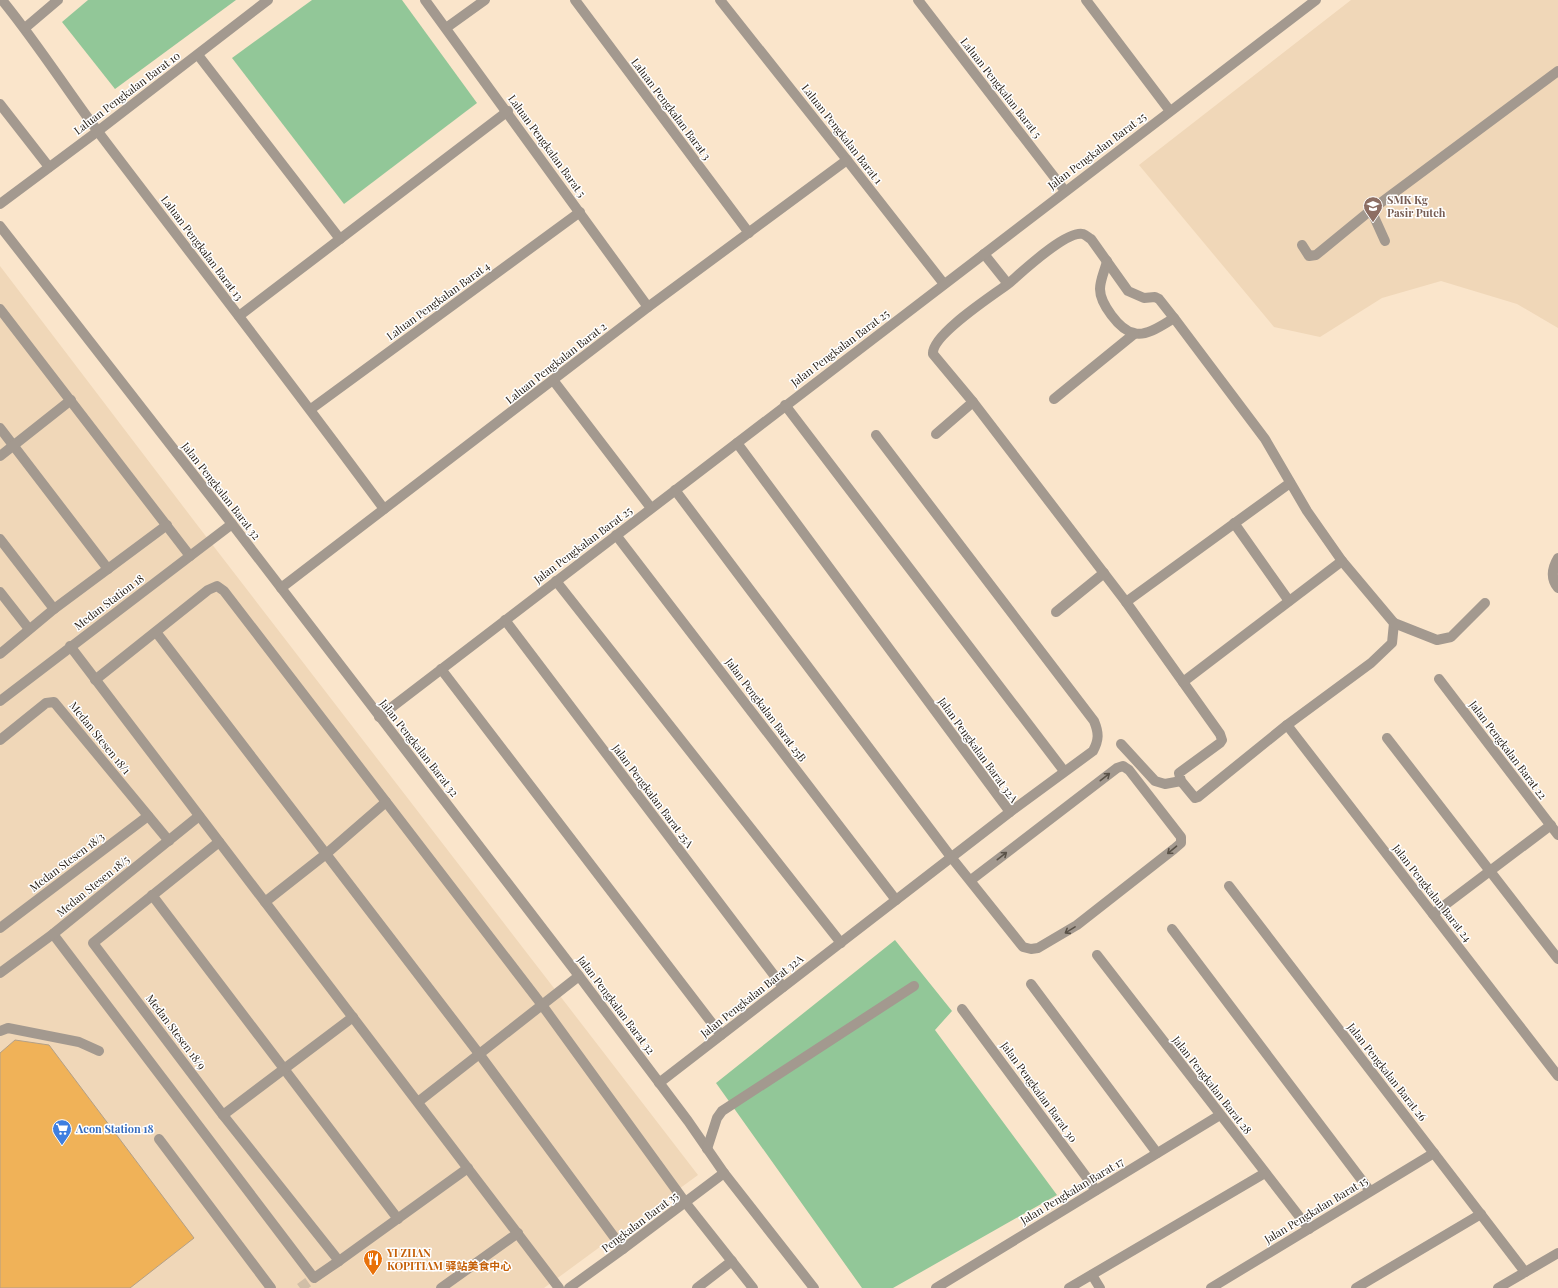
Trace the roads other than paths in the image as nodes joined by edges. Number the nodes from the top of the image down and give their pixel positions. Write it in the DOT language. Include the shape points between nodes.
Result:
graph roads {
  1 [pos="2,0"];
  2 [pos="58,0"];
  3 [pos="268,0"];
  4 [pos="426,0"];
  5 [pos="485,0"];
  6 [pos="575,0"];
  7 [pos="720,0"];
  8 [pos="918,0"];
  9 [pos="1316,0"];
  10 [pos="1090,1"];
  11 [pos="25,28"];
  12 [pos="446,28"];
  13 [pos="198,55"];
  14 [pos="1558,71"];
  15 [pos="0,104"];
  16 [pos="508,111"];
  17 [pos="1170,111"];
  18 [pos="98,131"];
  19 [pos="847,160"];
  20 [pos="49,167"];
  21 [pos="1065,191"];
  22 [pos="0,204"];
  23 [pos="1371,210"];
  24 [pos="580,212"];
  25 [pos="0,227"];
  26 [pos="749,233"];
  27 [pos="340,239"];
  28 [pos="1385,241"];
  29 [pos="1302,246"];
  30 [pos="984,254"];
  31 [pos="1107,262"];
  32 [pos="944,284"];
  33 [pos="1008,284"];
  34 [pos="648,307"];
  35 [pos="0,309"];
  36 [pos="239,316"];
  37 [pos="1174,318"];
  38 [pos="1134,334"];
  39 [pos="553,380"];
  40 [pos="1054,399"];
  41 [pos="71,400"];
  42 [pos="973,402"];
  43 [pos="785,405"];
  44 [pos="311,409"];
  45 [pos="0,428"];
  46 [pos="936,434"];
  47 [pos="876,435"];
  48 [pos="737,443"];
  49 [pos="13,446"];
  50 [pos="0,456"];
  51 [pos="1290,483"];
  52 [pos="675,490"];
  53 [pos="651,508"];
  54 [pos="384,509"];
  55 [pos="1234,523"];
  56 [pos="232,524"];
  57 [pos="167,525"];
  58 [pos="616,535"];
  59 [pos="0,539"];
  60 [pos="190,556"];
  61 [pos="1558,558"];
  62 [pos="1342,561"];
  63 [pos="108,569"];
  64 [pos="1104,573"];
  65 [pos="556,581"];
  66 [pos="281,588"];
  67 [pos="1558,588"];
  68 [pos="0,592"];
  69 [pos="1289,601"];
  70 [pos="1126,602"];
  71 [pos="1485,604"];
  72 [pos="54,609"];
  73 [pos="1056,612"];
  74 [pos="505,620"];
  75 [pos="1394,623"];
  76 [pos="29,629"];
  77 [pos="156,632"];
  78 [pos="70,646"];
  79 [pos="1,650"];
  80 [pos="441,669"];
  81 [pos="1439,679"];
  82 [pos="95,680"];
  83 [pos="1183,682"];
  84 [pos="0,701"];
  85 [pos="379,716"];
  86 [pos="1286,725"];
  87 [pos="1387,738"];
  88 [pos="0,740"];
  89 [pos="1121,744"];
  90 [pos="1064,771"];
  91 [pos="1180,781"];
  92 [pos="386,802"];
  93 [pos="1010,812"];
  94 [pos="148,816"];
  95 [pos="199,816"];
  96 [pos="1551,825"];
  97 [pos="1558,835"];
  98 [pos="169,841"];
  99 [pos="219,842"];
  100 [pos="326,854"];
  101 [pos="951,857"];
  102 [pos="1490,871"];
  103 [pos="971,880"];
  104 [pos="1229,886"];
  105 [pos="152,895"];
  106 [pos="896,900"];
  107 [pos="265,902"];
  108 [pos="1433,914"];
  109 [pos="0,928"];
  110 [pos="1172,929"];
  111 [pos="53,934"];
  112 [pos="841,943"];
  113 [pos="1097,956"];
  114 [pos="1558,958"];
  115 [pos="0,973"];
  116 [pos="579,976"];
  117 [pos="1031,984"];
  118 [pos="914,986"];
  119 [pos="783,987"];
  120 [pos="542,1005"];
  121 [pos="962,1009"];
  122 [pos="353,1017"];
  123 [pos="0,1032"];
  124 [pos="720,1035"];
  125 [pos="99,1052"];
  126 [pos="480,1055"];
  127 [pos="284,1069"];
  128 [pos="1558,1076"];
  129 [pos="659,1082"];
  130 [pos="418,1102"];
  131 [pos="223,1115"];
  132 [pos="1220,1115"];
  133 [pos="158,1139"];
  134 [pos="707,1149"];
  135 [pos="1157,1153"];
  136 [pos="1434,1153"];
  137 [pos="468,1168"];
  138 [pos="724,1173"];
  139 [pos="1265,1173"];
  140 [pos="1096,1190"];
  141 [pos="1370,1191"];
  142 [pos="686,1202"];
  143 [pos="1481,1214"];
  144 [pos="398,1219"];
  145 [pos="1309,1229"];
  146 [pos="518,1233"];
  147 [pos="624,1249"];
  148 [pos="1558,1253"];
  149 [pos="339,1261"];
  150 [pos="732,1261"];
  151 [pos="1525,1272"];
  152 [pos="1092,1275"];
  153 [pos="271,1288"];
  154 [pos="441,1288"];
  155 [pos="559,1288"];
  156 [pos="569,1288"];
  157 [pos="697,1288"];
  158 [pos="752,1288"];
  159 [pos="814,1288"];
  160 [pos="936,1288"];
  161 [pos="1069,1288"];
  162 [pos="1100,1288"];
  163 [pos="1211,1288"];
  164 [pos="1356,1288"];
  165 [pos="1498,1288"];
  1 -- 11 [label="street, Laluan Pengkalan Barat 13"];
  2 -- 11 [label="street"];
  3 -- 13 [label="street, Laluan Pengkalan Barat 10"];
  4 -- 12 [label="street, Laluan Pengkalan Barat 5"];
  5 -- 12 [label="street"];
  6 -- 26 [label="street, Laluan Pengkalan Barat 3"];
  7 -- 19 [label="street, Laluan Pengkalan Barat 1"];
  8 -- 21 [label="street, Laluan Pengkalan Barat 5"];
  9 -- 17 [label="street, Jalan Pengkalan Barat 25"];
  10 -- 17 [label="street"];
  11 -- 18 [label="street, Laluan Pengkalan Barat 13"];
  12 -- 16 [label="street, Laluan Pengkalan Barat 5"];
  13 -- 18 [label="street, Laluan Pengkalan Barat 10"];
  13 -- 27 [label="street"];
  14 -- 23 [label="street"];
  15 -- 20 [label="street"];
  16 -- 24 [label="street, Laluan Pengkalan Barat 5"];
  16 -- 27 [label="street"];
  17 -- 21 [label="street, Jalan Pengkalan Barat 25"];
  18 -- 20 [label="street, Laluan Pengkalan Barat 10"];
  18 -- 36 [label="street, Laluan Pengkalan Barat 13"];
  19 -- 26 [label="street, Laluan Pengkalan Barat 2"];
  19 -- 32 [label="street, Laluan Pengkalan Barat 1"];
  20 -- 22 [label="street, Laluan Pengkalan Barat 10"];
  21 -- 30 [label="street, Jalan Pengkalan Barat 25"];
  23 -- 28 [label="street"];
  23 -- 29 [label="street" via="1316,255 1309,256"];
  24 -- 34 [label="street, Laluan Pengkalan Barat 5"];
  24 -- 44 [label="street, Laluan Pengkalan Barat 4"];
  25 -- 56 [label="street, Jalan Pengkalan Barat 32"];
  26 -- 34 [label="street, Laluan Pengkalan Barat 2"];
  27 -- 36 [label="street"];
  30 -- 32 [label="street, Jalan Pengkalan Barat 25"];
  30 -- 33 [label="street"];
  31 -- 33 [label="street" via="1091,239 1084,234 1075,235 1052,247"];
  31 -- 37 [label="street" via="1128,291 1144,298 1159,299"];
  31 -- 38 [label="street" via="1100,288 1102,301 1120,325"];
  32 -- 43 [label="street, Jalan Pengkalan Barat 25"];
  33 -- 42 [label="street" via="941,336 932,350"];
  34 -- 39 [label="street, Laluan Pengkalan Barat 2"];
  35 -- 41 [label="street"];
  36 -- 44 [label="street, Laluan Pengkalan Barat 13"];
  37 -- 38 [label="street" via="1146,332"];
  37 -- 51 [label="street" via="1265,438"];
  38 -- 40 [label="street"];
  39 -- 53 [label="street"];
  39 -- 54 [label="street, Laluan Pengkalan Barat 2"];
  41 -- 49 [label="street"];
  41 -- 57 [label="street"];
  42 -- 46 [label="street"];
  42 -- 64 [label="street"];
  43 -- 48 [label="street, Jalan Pengkalan Barat 25"];
  43 -- 90 [label="street"];
  44 -- 54 [label="street, Laluan Pengkalan Barat 13"];
  45 -- 49 [label="street"];
  47 -- 90 [label="street" via="1094,721 1099,734 1093,751"];
  48 -- 52 [label="street, Jalan Pengkalan Barat 25"];
  48 -- 93 [label="street, Jalan Pengkalan Barat 32A"];
  49 -- 50 [label="street"];
  49 -- 63 [label="street"];
  51 -- 55 [label="street"];
  51 -- 62 [label="street"];
  52 -- 53 [label="street, Jalan Pengkalan Barat 25"];
  52 -- 101 [label="street"];
  53 -- 58 [label="street, Jalan Pengkalan Barat 25"];
  54 -- 66 [label="street, Laluan Pengkalan Barat 2"];
  55 -- 69 [label="street"];
  55 -- 70 [label="street"];
  56 -- 60 [label="street, Medan Station 18"];
  56 -- 66 [label="street, Jalan Pengkalan Barat 32"];
  57 -- 60 [label="street"];
  57 -- 63 [label="street"];
  58 -- 65 [label="street, Jalan Pengkalan Barat 25"];
  58 -- 106 [label="street, Jalan Pengkalan Barat 25B"];
  59 -- 72 [label="street"];
  60 -- 78 [label="street, Medan Station 18"];
  61 -- 67 [label="street" via="1552,568 1554,582"];
  62 -- 69 [label="street"];
  62 -- 75 [label="street"];
  63 -- 72 [label="street"];
  64 -- 70 [label="street"];
  64 -- 73 [label="street"];
  65 -- 74 [label="street, Jalan Pengkalan Barat 25"];
  65 -- 112 [label="street"];
  66 -- 85 [label="street, Jalan Pengkalan Barat 32"];
  68 -- 76 [label="street"];
  69 -- 83 [label="street"];
  70 -- 83 [label="street"];
  71 -- 75 [label="street" via="1451,637 1444,639 1437,640"];
  72 -- 76 [label="street"];
  74 -- 80 [label="street, Jalan Pengkalan Barat 25"];
  74 -- 119 [label="street, Jalan Pengkalan Barat 25A"];
  75 -- 86 [label="street" via="1392,643 1371,663"];
  76 -- 79 [label="street"];
  77 -- 82 [label="street"];
  77 -- 92 [label="street" via="208,590 217,586 224,591"];
  77 -- 100 [label="street"];
  78 -- 82 [label="street"];
  78 -- 84 [label="street, Medan Station 18"];
  80 -- 85 [label="street, Jalan Pengkalan Barat 25"];
  80 -- 124 [label="street"];
  81 -- 96 [label="street, Jalan Pengkalan Barat 22"];
  82 -- 95 [label="street"];
  83 -- 91 [label="street" via="1222,740 1179,773"];
  85 -- 116 [label="street, Jalan Pengkalan Barat 32"];
  86 -- 91 [label="street" via="1198,797 1195,798"];
  86 -- 108 [label="street, Jalan Pengkalan Barat 24"];
  87 -- 102 [label="street"];
  88 -- 94 [label="street, Medan Stesen 18/1" via="46,704 54,702"];
  89 -- 91 [label="street" via="1155,781 1165,784"];
  90 -- 93 [label="street"];
  92 -- 100 [label="street"];
  92 -- 120 [label="street"];
  93 -- 101 [label="street, Jalan Pengkalan Barat 32A"];
  94 -- 98 [label="street, Medan Stesen 18/1"];
  94 -- 109 [label="street, Medan Stesen 18/3"];
  95 -- 98 [label="street, Medan Stesen 18/5"];
  95 -- 99 [label="street"];
  96 -- 97 [label="street, Jalan Pengkalan Barat 22"];
  96 -- 102 [label="street"];
  98 -- 111 [label="street, Medan Stesen 18/5"];
  99 -- 105 [label="street, Medan Stesen 18/9"];
  99 -- 107 [label="street"];
  100 -- 107 [label="street"];
  100 -- 126 [label="street"];
  101 -- 103 [label="street"];
  101 -- 106 [label="street, Jalan Pengkalan Barat 32A"];
  102 -- 108 [label="street"];
  102 -- 114 [label="street"];
  103 -- 103 [label="street, one-way" via="1123,766 1129,770 1181,837 1181,842 1174,849 1077,925 1038,948 1023,947"];
  104 -- 136 [label="street, Jalan Pengkalan Barat 26"];
  105 -- 127 [label="street"];
  105 -- 131 [label="street, Medan Stesen 18/9" via="93,943"];
  106 -- 112 [label="street, Jalan Pengkalan Barat 32A"];
  107 -- 122 [label="street"];
  108 -- 128 [label="street, Jalan Pengkalan Barat 24"];
  110 -- 141 [label="street"];
  111 -- 115 [label="street, Medan Stesen 18/5"];
  111 -- 149 [label="street" via="314,1278"];
  112 -- 119 [label="street, Jalan Pengkalan Barat 32A"];
  113 -- 132 [label="street, Jalan Pengkalan Barat 28"];
  116 -- 120 [label="street"];
  116 -- 129 [label="street, Jalan Pengkalan Barat 32"];
  117 -- 135 [label="street"];
  118 -- 134 [label="street" via="722,1111"];
  119 -- 124 [label="street, Jalan Pengkalan Barat 32A"];
  120 -- 126 [label="street"];
  120 -- 142 [label="street"];
  121 -- 140 [label="street, Jalan Pengkalan Barat 30"];
  122 -- 127 [label="street"];
  122 -- 130 [label="street"];
  123 -- 125 [label="street" via="8,1028 79,1042"];
  124 -- 129 [label="street, Jalan Pengkalan Barat 32A"];
  126 -- 130 [label="street"];
  126 -- 147 [label="street"];
  127 -- 131 [label="street"];
  127 -- 144 [label="street"];
  129 -- 134 [label="street, Jalan Pengkalan Barat 32"];
  130 -- 137 [label="street"];
  131 -- 149 [label="street, Medan Stesen 18/9"];
  132 -- 135 [label="street, Jalan Pengkalan Barat 17"];
  132 -- 139 [label="street, Jalan Pengkalan Barat 28"];
  133 -- 153 [label="street"];
  134 -- 138 [label="street, Jalan Pengkalan Barat 32"];
  135 -- 140 [label="street, Jalan Pengkalan Barat 17"];
  136 -- 141 [label="street, Jalan Pengkalan Barat 15"];
  136 -- 143 [label="street, Jalan Pengkalan Barat 26"];
  137 -- 144 [label="street"];
  137 -- 146 [label="street"];
  138 -- 142 [label="street, Pengkalan Barat 35"];
  138 -- 159 [label="street, Jalan Pengkalan Barat 32"];
  139 -- 145 [label="street, Jalan Pengkalan Barat 28"];
  139 -- 152 [label="street"];
  140 -- 160 [label="street, Jalan Pengkalan Barat 17"];
  141 -- 145 [label="street, Jalan Pengkalan Barat 15"];
  142 -- 147 [label="street, Pengkalan Barat 35"];
  142 -- 150 [label="street"];
  143 -- 151 [label="street, Jalan Pengkalan Barat 26"];
  143 -- 164 [label="street"];
  144 -- 149 [label="street"];
  145 -- 163 [label="street, Jalan Pengkalan Barat 15"];
  146 -- 154 [label="street"];
  146 -- 155 [label="street"];
  147 -- 156 [label="street, Pengkalan Barat 35"];
  148 -- 151 [label="street"];
  150 -- 157 [label="street"];
  150 -- 158 [label="street"];
  151 -- 165 [label="street"];
  152 -- 161 [label="street"];
  152 -- 162 [label="street"];
}
